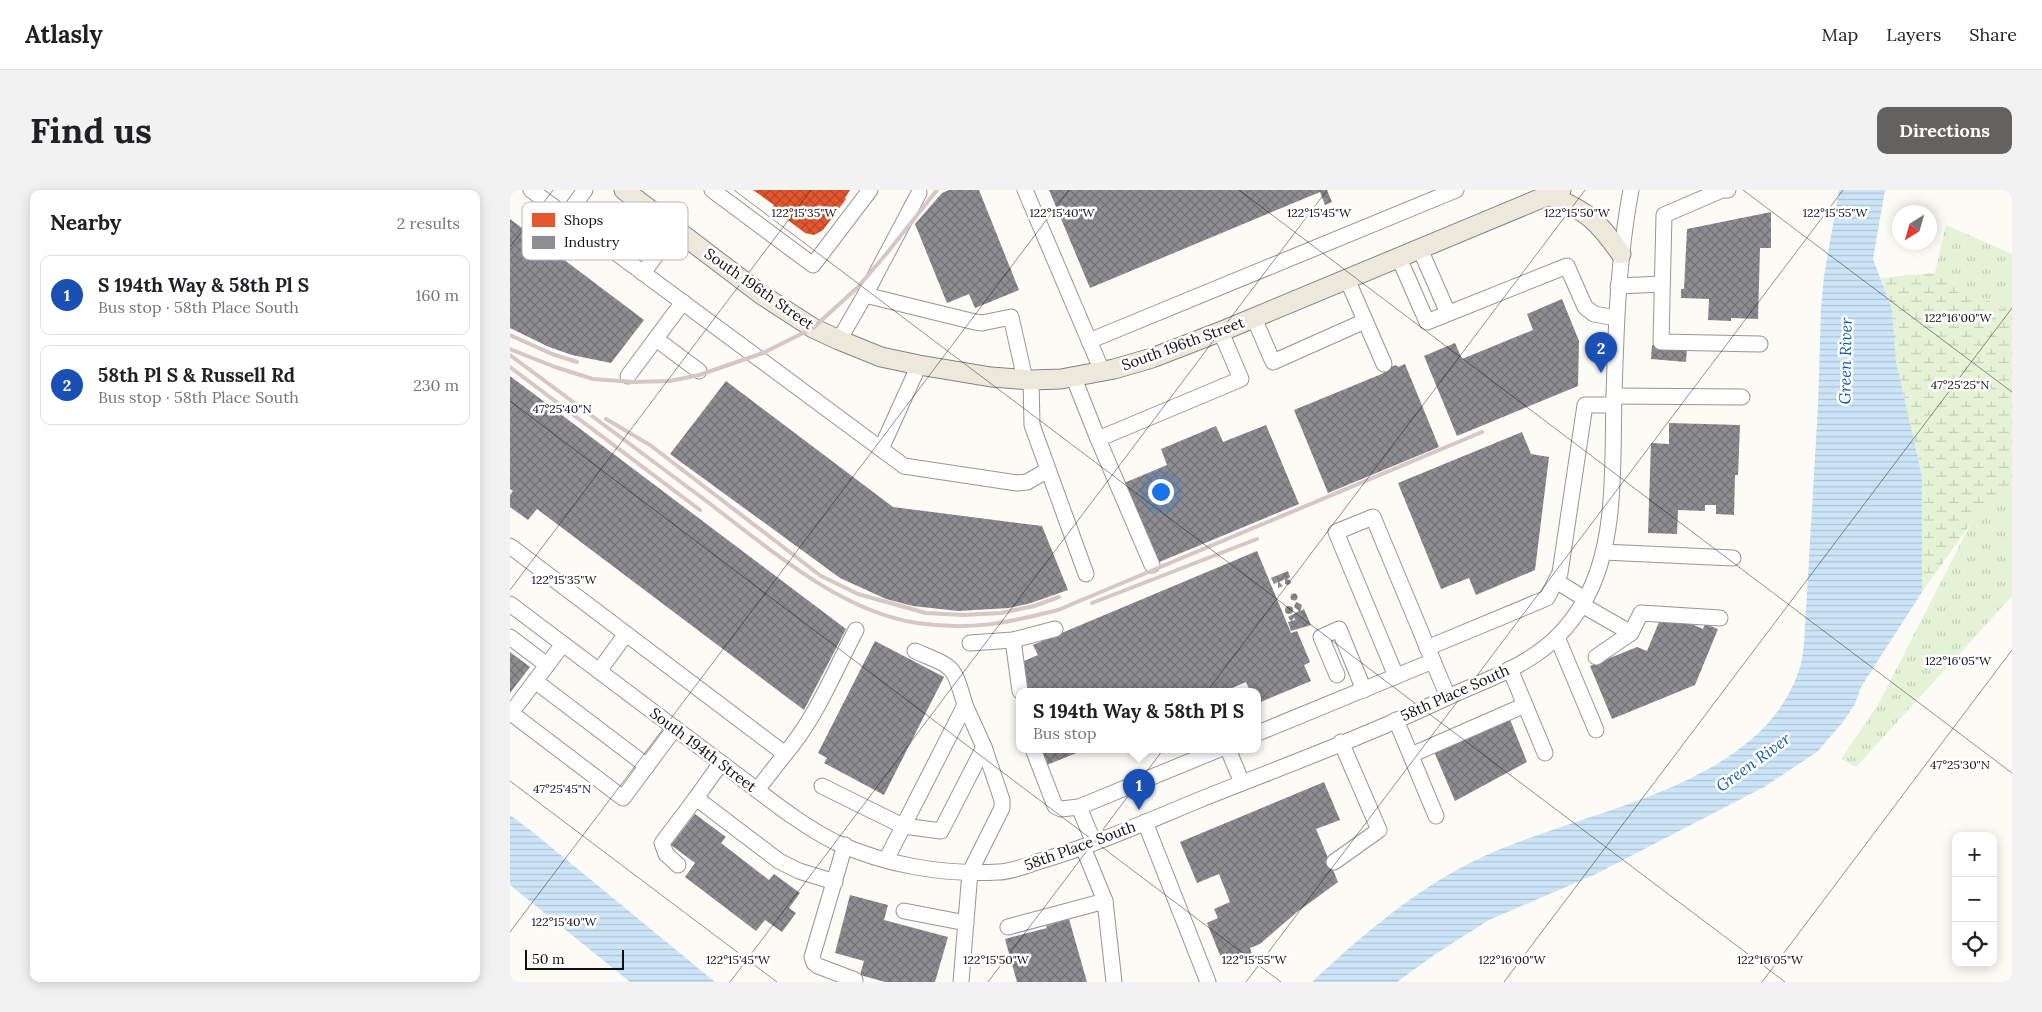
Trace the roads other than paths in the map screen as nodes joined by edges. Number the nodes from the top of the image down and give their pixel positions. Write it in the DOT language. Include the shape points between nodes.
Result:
graph roads {
  1 [pos="531,190"];
  2 [pos="585,190"];
  3 [pos="624,190"];
  4 [pos="712,190"];
  5 [pos="870,190"];
  6 [pos="1025,190"];
  7 [pos="1456,190"];
  8 [pos="1631,190"];
  9 [pos="1728,190"];
  10 [pos="919,193"];
  11 [pos="1555,193"];
  12 [pos="547,202"];
  13 [pos="576,202"];
  14 [pos="640,202"];
  15 [pos="688,239"];
  16 [pos="1420,249"];
  17 [pos="1621,254"];
  18 [pos="1398,258"];
  19 [pos="625,260"];
  20 [pos="652,260"];
  21 [pos="643,273"];
  22 [pos="1347,279"];
  23 [pos="1662,284"];
  24 [pos="1618,286"];
  25 [pos="865,295"];
  26 [pos="683,302"];
  27 [pos="1448,313"];
  28 [pos="1254,318"];
  29 [pos="1616,318"];
  30 [pos="1365,321"];
  31 [pos="1221,332"];
  32 [pos="656,338"];
  33 [pos="840,340"];
  34 [pos="1089,341"];
  35 [pos="1760,344"];
  36 [pos="1384,364"];
  37 [pos="919,365"];
  38 [pos="699,371"];
  39 [pos="1102,371"];
  40 [pos="628,376"];
  41 [pos="1072,376"];
  42 [pos="1028,380"];
  43 [pos="1742,397"];
  44 [pos="1614,400"];
  45 [pos="1098,439"];
  46 [pos="881,449"];
  47 [pos="1048,470"];
  48 [pos="510,546"];
  49 [pos="1603,552"];
  50 [pos="1733,558"];
  51 [pos="1152,565"];
  52 [pos="1086,574"];
  53 [pos="1556,581"];
  54 [pos="1584,602"];
  55 [pos="510,604"];
  56 [pos="1720,618"];
  57 [pos="1055,629"];
  58 [pos="856,630"];
  59 [pos="1632,633"];
  60 [pos="626,634"];
  61 [pos="510,637"];
  62 [pos="1557,637"];
  63 [pos="1014,640"];
  64 [pos="563,644"];
  65 [pos="970,644"];
  66 [pos="914,651"];
  67 [pos="1430,654"];
  68 [pos="1596,657"];
  69 [pos="547,665"];
  70 [pos="1510,669"];
  71 [pos="598,671"];
  72 [pos="1336,675"];
  73 [pos="1396,676"];
  74 [pos="535,682"];
  75 [pos="1020,688"];
  76 [pos="1364,690"];
  77 [pos="1448,698"];
  78 [pos="965,705"];
  79 [pos="1525,705"];
  80 [pos="1396,720"];
  81 [pos="675,728"];
  82 [pos="1596,730"];
  83 [pos="1261,732"];
  84 [pos="1342,742"];
  85 [pos="984,747"];
  86 [pos="1035,753"];
  87 [pos="1210,753"];
  88 [pos="1230,753"];
  89 [pos="1545,753"];
  90 [pos="785,754"];
  91 [pos="1410,755"];
  92 [pos="721,764"];
  93 [pos="647,766"];
  94 [pos="1242,783"];
  95 [pos="822,786"];
  96 [pos="757,790"];
  97 [pos="696,798"];
  98 [pos="1079,807"];
  99 [pos="1436,816"];
  100 [pos="1145,822"];
  101 [pos="903,826"];
  102 [pos="845,845"];
  103 [pos="1089,845"];
  104 [pos="886,860"];
  105 [pos="1334,862"];
  106 [pos="678,865"];
  107 [pos="911,867"];
  108 [pos="970,872"];
  109 [pos="835,882"];
  110 [pos="1105,901"];
  111 [pos="904,910"];
  112 [pos="966,923"];
  113 [pos="1008,927"];
  114 [pos="855,980"];
  115 [pos="961,982"];
  116 [pos="1114,982"];
  117 [pos="1208,982"];
  1 -- 12 [label="street"];
  2 -- 13 [label="street"];
  3 -- 14 [label="main road, South 196th Street"];
  4 -- 5 [label="street" via="813,266"];
  6 -- 34 [label="street"];
  7 -- 34 [label="street"];
  8 -- 17 [label="street, 58th Place South"];
  9 -- 23 [label="street" via="1664,215"];
  10 -- 25 [label="street"];
  11 -- 16 [label="main road, South 196th Street"];
  11 -- 17 [label="main road" via="1604,229"];
  15 -- 33 [label="main road, South 196th Street" via="813,328"];
  16 -- 18 [label="main road, South 196th Street"];
  16 -- 27 [label="street"];
  17 -- 24 [label="street, 58th Place South"];
  18 -- 22 [label="main road, South 196th Street"];
  18 -- 27 [label="street" via="1426,322"];
  19 -- 21 [label="street"];
  20 -- 21 [label="street"];
  21 -- 26 [label="street"];
  22 -- 28 [label="main road, South 196th Street"];
  22 -- 30 [label="street"];
  23 -- 24 [label="street"];
  23 -- 35 [label="street" via="1661,342"];
  24 -- 29 [label="street, 58th Place South"];
  25 -- 33 [label="street"];
  25 -- 42 [label="street" via="974,322 1011,317"];
  26 -- 32 [label="street"];
  26 -- 46 [label="street"];
  27 -- 29 [label="street" via="1567,266 1585,307 1590,312"];
  28 -- 30 [label="street" via="1273,362"];
  28 -- 31 [label="main road, South 196th Street"];
  29 -- 44 [label="street, 58th Place South"];
  30 -- 36 [label="street"];
  31 -- 39 [label="main road, South 196th Street" via="1152,358"];
  31 -- 45 [label="street" via="1241,380"];
  32 -- 38 [label="street"];
  32 -- 40 [label="street"];
  33 -- 37 [label="main road, South 196th Street" via="881,356"];
  34 -- 39 [label="street"];
  37 -- 42 [label="main road, South 196th Street"];
  37 -- 46 [label="street"];
  39 -- 41 [label="main road, South 196th Street"];
  41 -- 42 [label="main road, South 196th Street"];
  41 -- 45 [label="street"];
  42 -- 47 [label="street" via="1032,425"];
  43 -- 44 [label="street"];
  44 -- 49 [label="street, 58th Place South" via="1610,496"];
  44 -- 53 [label="street" via="1585,405 1560,573"];
  45 -- 51 [label="street"];
  46 -- 47 [label="street" via="904,466 1018,483 1027,482"];
  47 -- 52 [label="street"];
  48 -- 60 [label="street"];
  49 -- 50 [label="street"];
  49 -- 54 [label="street, 58th Place South"];
  53 -- 54 [label="street"];
  53 -- 67 [label="street" via="1547,598"];
  54 -- 59 [label="street"];
  54 -- 62 [label="street, 58th Place South"];
  55 -- 64 [label="street, South 194th Street"];
  56 -- 59 [label="street" via="1641,613"];
  57 -- 63 [label="street"];
  58 -- 90 [label="street" via="808,721"];
  59 -- 68 [label="street"];
  60 -- 71 [label="street"];
  60 -- 90 [label="street"];
  61 -- 69 [label="street"];
  62 -- 70 [label="street, 58th Place South"];
  62 -- 82 [label="street"];
  63 -- 65 [label="street"];
  63 -- 75 [label="street"];
  64 -- 69 [label="street"];
  64 -- 71 [label="street, South 194th Street"];
  66 -- 78 [label="street" via="953,670"];
  67 -- 73 [label="street"];
  67 -- 73 [label="street" via="1373,517 1336,532"];
  67 -- 77 [label="street"];
  69 -- 74 [label="street"];
  70 -- 77 [label="street, 58th Place South"];
  70 -- 79 [label="street"];
  71 -- 81 [label="street, South 194th Street"];
  72 -- 76 [label="street" via="1320,637 1339,629"];
  73 -- 76 [label="street"];
  74 -- 93 [label="street"];
  74 -- 93 [label="street" via="511,713 623,798"];
  76 -- 83 [label="street"];
  77 -- 80 [label="street, 58th Place South"];
  78 -- 85 [label="street"];
  78 -- 101 [label="street"];
  79 -- 89 [label="street"];
  79 -- 91 [label="street"];
  80 -- 84 [label="street, 58th Place South"];
  80 -- 91 [label="street"];
  81 -- 92 [label="street, South 194th Street"];
  81 -- 93 [label="street"];
  84 -- 94 [label="street, 58th Place South"];
  84 -- 105 [label="street" via="1379,830"];
  85 -- 101 [label="street" via="941,831"];
  85 -- 108 [label="street" via="1002,808"];
  86 -- 98 [label="street" via="1055,806 1061,809"];
  87 -- 98 [label="street"];
  88 -- 94 [label="street"];
  90 -- 96 [label="street"];
  91 -- 99 [label="street"];
  92 -- 96 [label="street, South 194th Street"];
  92 -- 97 [label="street"];
  94 -- 100 [label="street, 58th Place South"];
  95 -- 101 [label="street"];
  96 -- 102 [label="street, South 194th Street" via="796,819"];
  97 -- 106 [label="street" via="662,843 666,854"];
  97 -- 109 [label="street" via="779,861 799,872"];
  98 -- 103 [label="street"];
  100 -- 103 [label="street, 58th Place South"];
  100 -- 117 [label="street"];
  101 -- 104 [label="street"];
  102 -- 104 [label="street, South 194th Street"];
  102 -- 109 [label="street"];
  103 -- 108 [label="street, 58th Place South" via="1002,872"];
  103 -- 110 [label="street"];
  104 -- 107 [label="street, South 194th Street"];
  107 -- 108 [label="street, 58th Place South"];
  108 -- 112 [label="street"];
  109 -- 114 [label="street" via="812,957 818,966"];
  110 -- 113 [label="street"];
  110 -- 116 [label="street"];
  111 -- 112 [label="street"];
  112 -- 115 [label="street"];
}
